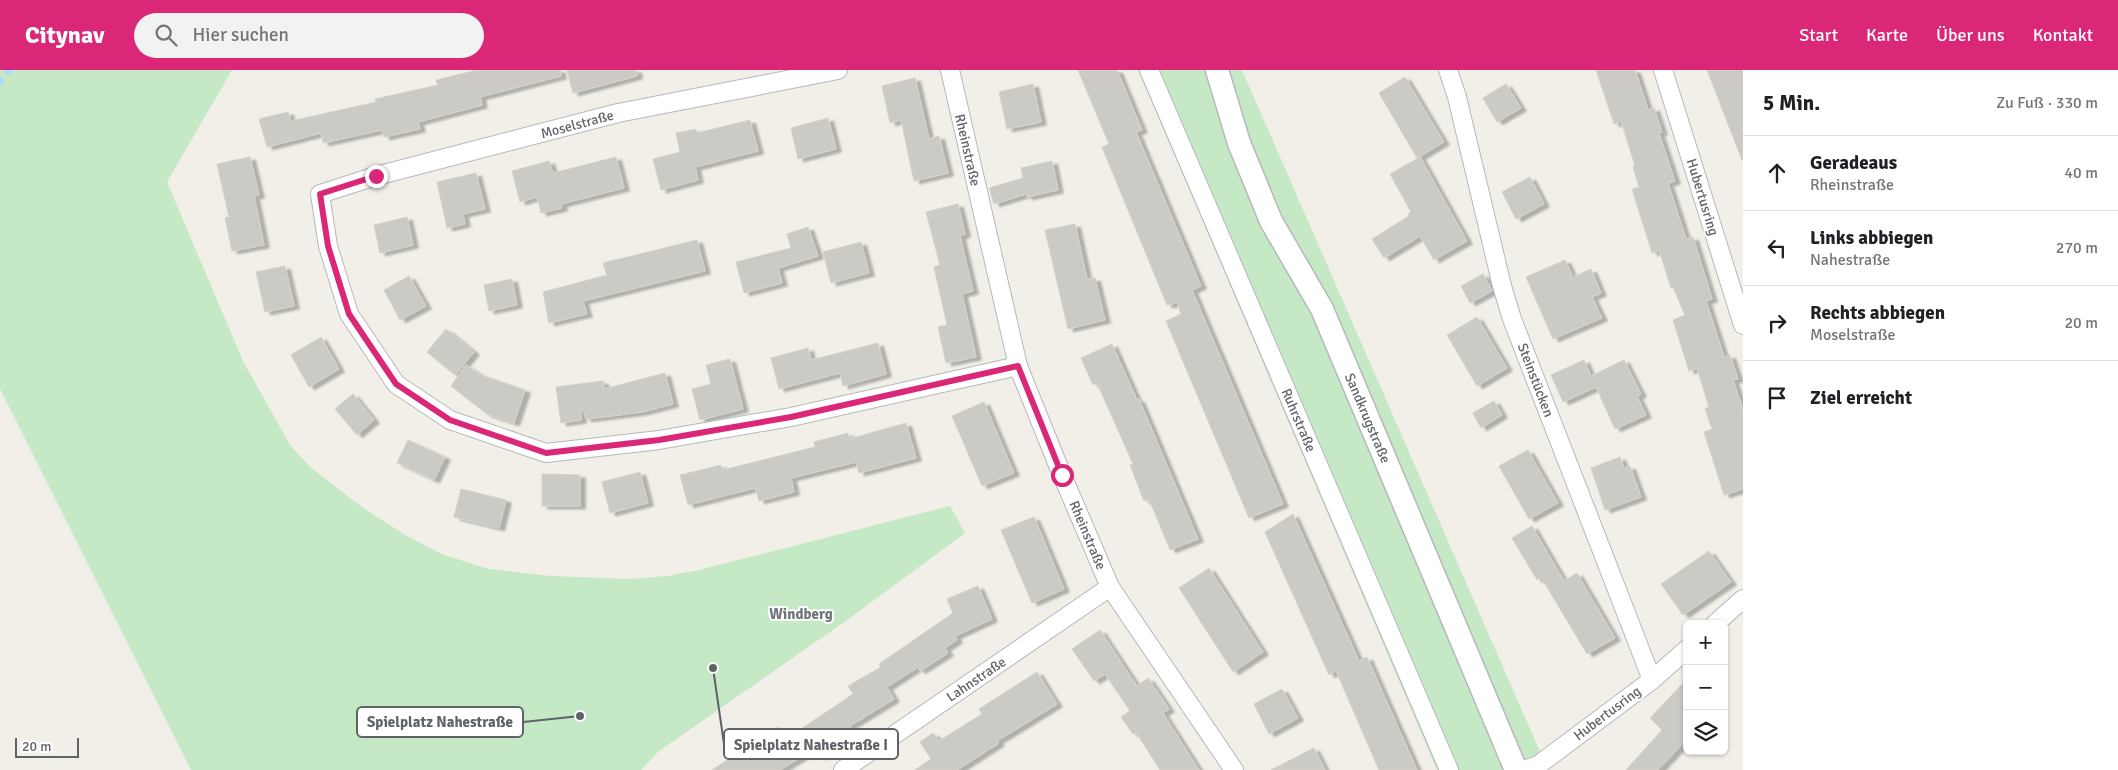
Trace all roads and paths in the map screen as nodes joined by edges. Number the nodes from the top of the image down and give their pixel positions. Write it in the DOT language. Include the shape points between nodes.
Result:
graph roads {
  1 [pos="838,70"];
  2 [pos="950,70"];
  3 [pos="1149,70"];
  4 [pos="1217,70"];
  5 [pos="1448,70"];
  6 [pos="1663,70"];
  7 [pos="1743,324"];
  8 [pos="1018,366"];
  9 [pos="1110,587"];
  10 [pos="1743,599"];
  11 [pos="1720,620"];
  12 [pos="1683,653"];
  13 [pos="1652,680"];
  14 [pos="843,770"];
  15 [pos="1234,770"];
  16 [pos="1449,770"];
  17 [pos="1516,770"];
  18 [pos="1523,770"];
  1 -- 8 [label="street, Moselstraße" via="618,113 376,176 320,194 328,246 349,314 396,384 450,420 546,453 659,440 791,417"];
  2 -- 8 [label="street, Rheinstraße"];
  3 -- 16 [label="street, Ruhrstraße"];
  4 -- 17 [label="street, Sandkrugstraße" via="1239,143 1271,221 1322,309"];
  5 -- 13 [label="street, Steinstücken" via="1512,319"];
  6 -- 7 [label="street, Hubertusring"];
  8 -- 9 [label="street, Rheinstraße"];
  9 -- 14 [label="street, Lahnstraße"];
  9 -- 15 [label="street, Rheinstraße"];
  10 -- 11 [label="street"];
  12 -- 13 [label="street, Hubertusring"];
  13 -- 18 [label="street, Hubertusring" via="1536,766"];
}
